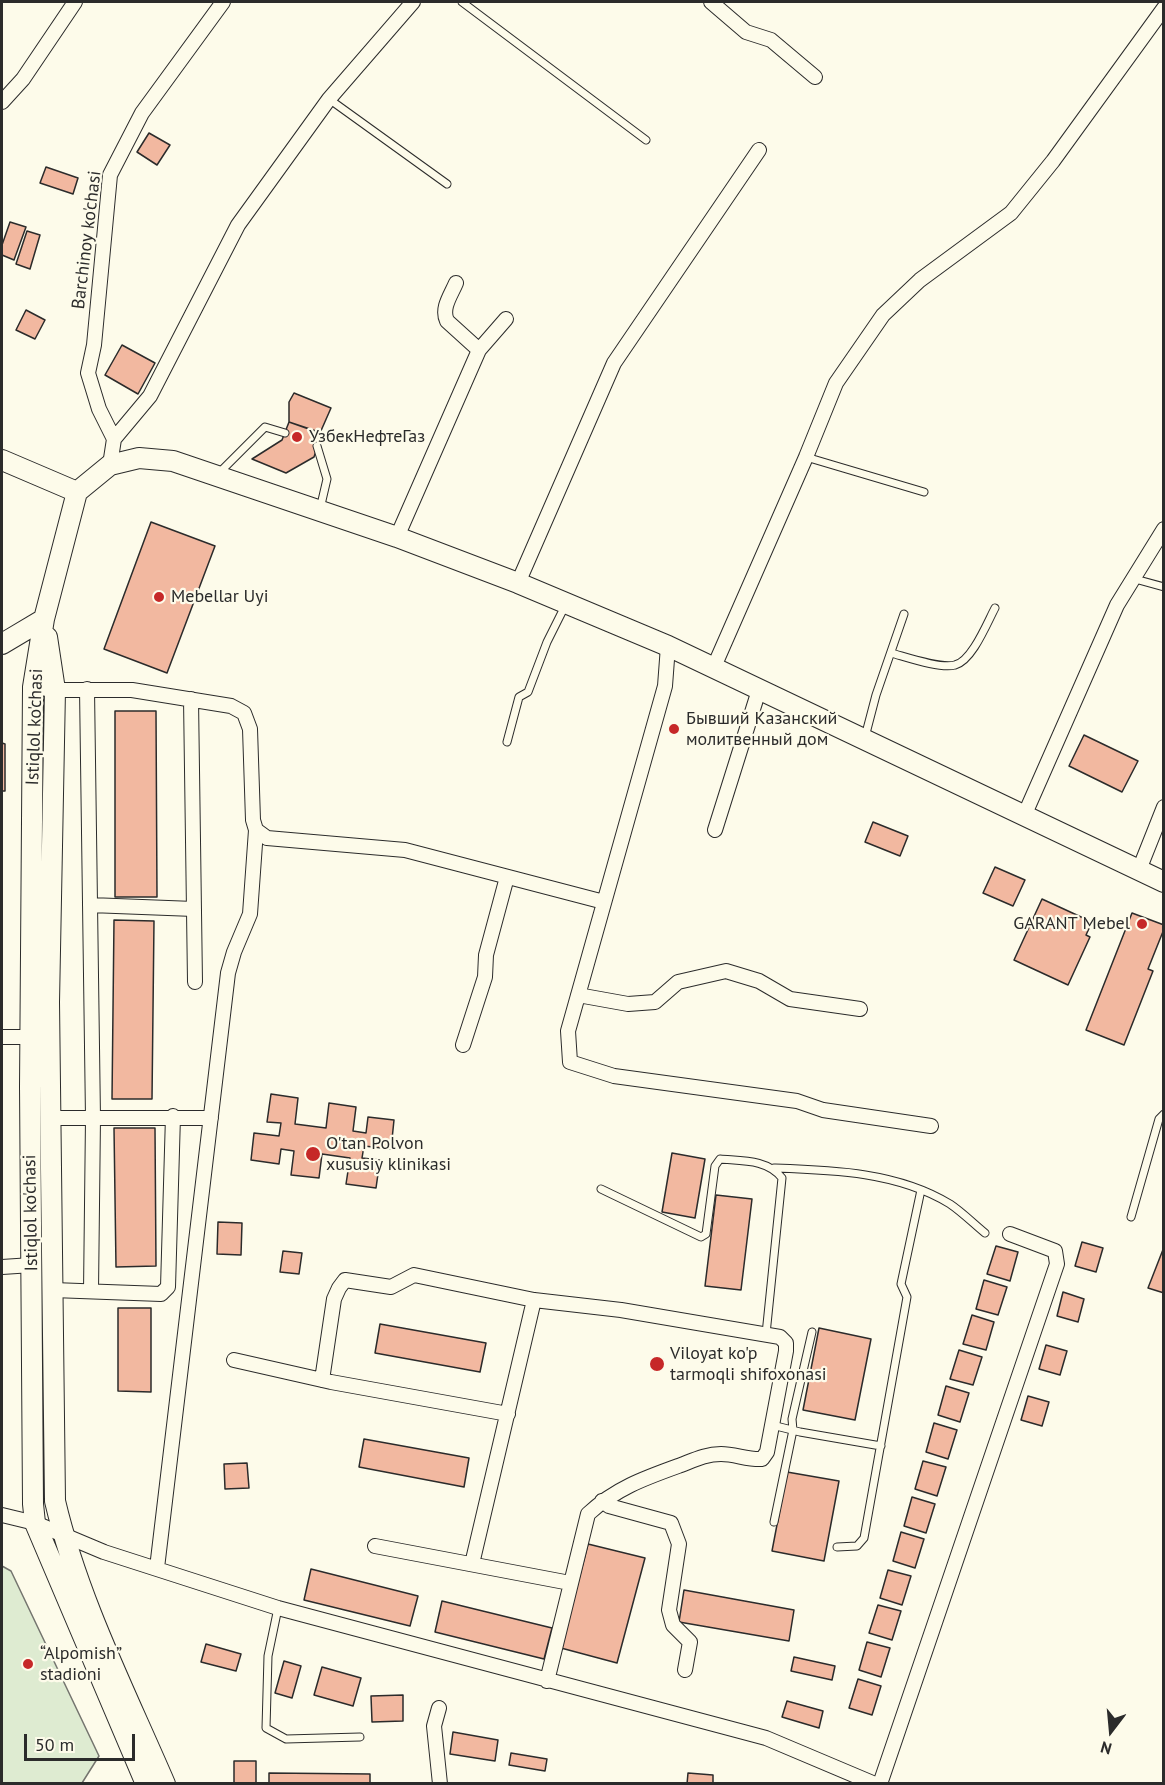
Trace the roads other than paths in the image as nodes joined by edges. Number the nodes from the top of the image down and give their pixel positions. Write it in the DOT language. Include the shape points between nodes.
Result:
graph roads {
  1 [pos="75,2"];
  2 [pos="223,2"];
  3 [pos="413,2"];
  4 [pos="462,2"];
  5 [pos="711,2"];
  6 [pos="1164,8"];
  7 [pos="815,76"];
  8 [pos="329,99"];
  9 [pos="2,102"];
  10 [pos="646,140"];
  11 [pos="759,150"];
  12 [pos="447,184"];
  13 [pos="456,283"];
  14 [pos="506,319"];
  15 [pos="479,350"];
  16 [pos="285,432"];
  17 [pos="114,439"];
  18 [pos="317,446"];
  19 [pos="806,457"];
  20 [pos="2,460"];
  21 [pos="110,465"];
  22 [pos="216,476"];
  23 [pos="77,492"];
  24 [pos="924,492"];
  25 [pos="320,511"];
  26 [pos="1164,529"];
  27 [pos="397,537"];
  28 [pos="1135,579"];
  29 [pos="518,583"];
  30 [pos="1164,586"];
  31 [pos="566,603"];
  32 [pos="995,608"];
  33 [pos="904,614"];
  34 [pos="44,620"];
  35 [pos="2,644"];
  36 [pos="668,646"];
  37 [pos="891,653"];
  38 [pos="713,669"];
  39 [pos="33,687"];
  40 [pos="87,689"];
  41 [pos="55,690"];
  42 [pos="759,690"];
  43 [pos="191,699"];
  44 [pos="864,740"];
  45 [pos="507,741"];
  46 [pos="1164,807"];
  47 [pos="1024,816"];
  48 [pos="256,830"];
  49 [pos="715,830"];
  50 [pos="1139,870"];
  51 [pos="507,877"];
  52 [pos="1164,882"];
  53 [pos="604,902"];
  54 [pos="90,905"];
  55 [pos="194,909"];
  56 [pos="195,982"];
  57 [pos="578,995"];
  58 [pos="860,1010"];
  59 [pos="2,1037"];
  60 [pos="30,1037"];
  61 [pos="463,1045"];
  62 [pos="1164,1114"];
  63 [pos="173,1116"];
  64 [pos="51,1118"];
  65 [pos="93,1118"];
  66 [pos="211,1118"];
  67 [pos="931,1126"];
  68 [pos="774,1168"];
  69 [pos="601,1189"];
  70 [pos="921,1190"];
  71 [pos="1131,1217"];
  72 [pos="985,1233"];
  73 [pos="1010,1234"];
  74 [pos="32,1264"];
  75 [pos="2,1268"];
  76 [pos="53,1290"];
  77 [pos="91,1291"];
  78 [pos="534,1300"];
  79 [pos="812,1332"];
  80 [pos="766,1334"];
  81 [pos="234,1360"];
  82 [pos="322,1380"];
  83 [pos="508,1414"];
  84 [pos="772,1425"];
  85 [pos="793,1430"];
  86 [pos="881,1446"];
  87 [pos="602,1501"];
  88 [pos="2,1515"];
  89 [pos="774,1522"];
  90 [pos="34,1523"];
  91 [pos="63,1535"];
  92 [pos="375,1545"];
  93 [pos="837,1547"];
  94 [pos="472,1564"];
  95 [pos="158,1568"];
  96 [pos="570,1583"];
  97 [pos="278,1608"];
  98 [pos="685,1670"];
  99 [pos="547,1681"];
  100 [pos="439,1708"];
  101 [pos="360,1737"];
  102 [pos="146,1784"];
  103 [pos="165,1784"];
  104 [pos="440,1784"];
  105 [pos="875,1784"];
  106 [pos="880,1784"];
  1 -- 9 [label="street"];
  2 -- 17 [label="street, Barchinoy ko'chasi" via="142,113 110,175 88,373"];
  3 -- 8 [label="street"];
  4 -- 10 [label="lane"];
  5 -- 7 [label="street" via="746,32 771,40"];
  6 -- 19 [label="street" via="1011,213 920,280 882,315 836,383"];
  8 -- 12 [label="lane"];
  8 -- 17 [label="street" via="238,225 150,396"];
  11 -- 29 [label="street" via="614,363"];
  13 -- 15 [label="street" via="444,314"];
  14 -- 15 [label="street"];
  15 -- 27 [label="street"];
  16 -- 22 [label="lane" via="266,427"];
  17 -- 21 [label="street"];
  18 -- 25 [label="lane" via="327,479"];
  19 -- 24 [label="lane"];
  19 -- 38 [label="street"];
  20 -- 23 [label="main road"];
  21 -- 22 [label="main road" via="139,458 173,460"];
  21 -- 23 [label="main road"];
  22 -- 25 [label="main road"];
  23 -- 34 [label="main road"];
  25 -- 27 [label="main road"];
  26 -- 28 [label="street"];
  27 -- 29 [label="main road"];
  28 -- 30 [label="lane"];
  28 -- 47 [label="street" via="1117,605"];
  29 -- 31 [label="main road"];
  31 -- 36 [label="main road"];
  31 -- 45 [label="lane" via="528,692 519,697"];
  32 -- 37 [label="lane" via="969,656 956,665 944,666"];
  33 -- 37 [label="lane"];
  34 -- 35 [label="main road"];
  34 -- 39 [label="main road, Istiqlol ko'chasi"];
  34 -- 41 [label="main road, Istiqlol ko'chasi"];
  36 -- 38 [label="main road"];
  36 -- 53 [label="street" via="665,686"];
  37 -- 44 [label="lane"];
  38 -- 42 [label="main road"];
  39 -- 41 [label="street"];
  39 -- 60 [label="main road, Istiqlol ko'chasi"];
  40 -- 41 [label="street"];
  40 -- 43 [label="street" via="132,690"];
  40 -- 54 [label="street"];
  41 -- 64 [label="main road, Istiqlol ko'chasi" via="49,1002"];
  42 -- 44 [label="main road"];
  42 -- 49 [label="street"];
  43 -- 48 [label="street" via="231,706 244,713 250,729"];
  43 -- 55 [label="street"];
  44 -- 47 [label="main road"];
  46 -- 50 [label="street"];
  47 -- 50 [label="main road"];
  48 -- 51 [label="street" via="267,838 405,850"];
  48 -- 66 [label="street" via="250,914 228,974"];
  50 -- 52 [label="main road"];
  51 -- 53 [label="street"];
  51 -- 61 [label="street" via="486,955 485,977"];
  53 -- 57 [label="street"];
  54 -- 55 [label="street"];
  54 -- 65 [label="street"];
  55 -- 56 [label="street"];
  57 -- 58 [label="street" via="628,1004 655,1002 678,982 726,971 759,981 790,999"];
  57 -- 67 [label="street" via="568,1031 570,1062 614,1076 797,1101 823,1110"];
  59 -- 60 [label="street"];
  60 -- 74 [label="main road, Istiqlol ko'chasi"];
  62 -- 71 [label="lane" via="1159,1119"];
  63 -- 65 [label="street"];
  63 -- 66 [label="street"];
  63 -- 77 [label="street" via="168,1287 161,1293"];
  64 -- 65 [label="street"];
  64 -- 76 [label="main road, Istiqlol ko'chasi"];
  65 -- 77 [label="street"];
  66 -- 95 [label="street"];
  68 -- 69 [label="lane" via="720,1159 715,1166 706,1233 701,1237"];
  68 -- 70 [label="lane" via="877,1176"];
  68 -- 80 [label="lane" via="782,1178"];
  70 -- 72 [label="lane" via="950,1204"];
  70 -- 86 [label="lane" via="901,1284 907,1298"];
  73 -- 106 [label="street" via="1055,1251 1057,1264"];
  74 -- 75 [label="street"];
  74 -- 90 [label="main road, Istiqlol ko'chasi"];
  76 -- 77 [label="street"];
  76 -- 91 [label="main road, Istiqlol ko'chasi" via="55,1501"];
  78 -- 80 [label="street"];
  78 -- 82 [label="street" via="414,1275 391,1287 345,1280 334,1299"];
  78 -- 83 [label="street"];
  79 -- 85 [label="lane" via="792,1419"];
  80 -- 84 [label="street" via="780,1336 786,1343"];
  81 -- 82 [label="street"];
  82 -- 83 [label="street"];
  83 -- 94 [label="street"];
  84 -- 85 [label="lane"];
  84 -- 87 [label="street" via="762,1459 706,1455 632,1482"];
  85 -- 86 [label="lane"];
  85 -- 89 [label="lane"];
  86 -- 93 [label="lane" via="864,1538 857,1546"];
  87 -- 96 [label="street" via="588,1514"];
  87 -- 98 [label="street" via="671,1523 679,1544 669,1610 673,1625 690,1642"];
  88 -- 90 [label="street"];
  90 -- 91 [label="street"];
  90 -- 102 [label="main road, Istiqlol ko'chasi"];
  91 -- 95 [label="street"];
  91 -- 103 [label="main road, Istiqlol ko'chasi"];
  92 -- 94 [label="street"];
  94 -- 96 [label="street"];
  95 -- 97 [label="street"];
  96 -- 99 [label="street"];
  97 -- 99 [label="street"];
  97 -- 101 [label="lane" via="268,1656 266,1728 286,1739"];
  99 -- 105 [label="street" via="765,1738"];
  100 -- 104 [label="street" via="434,1726"];
}
